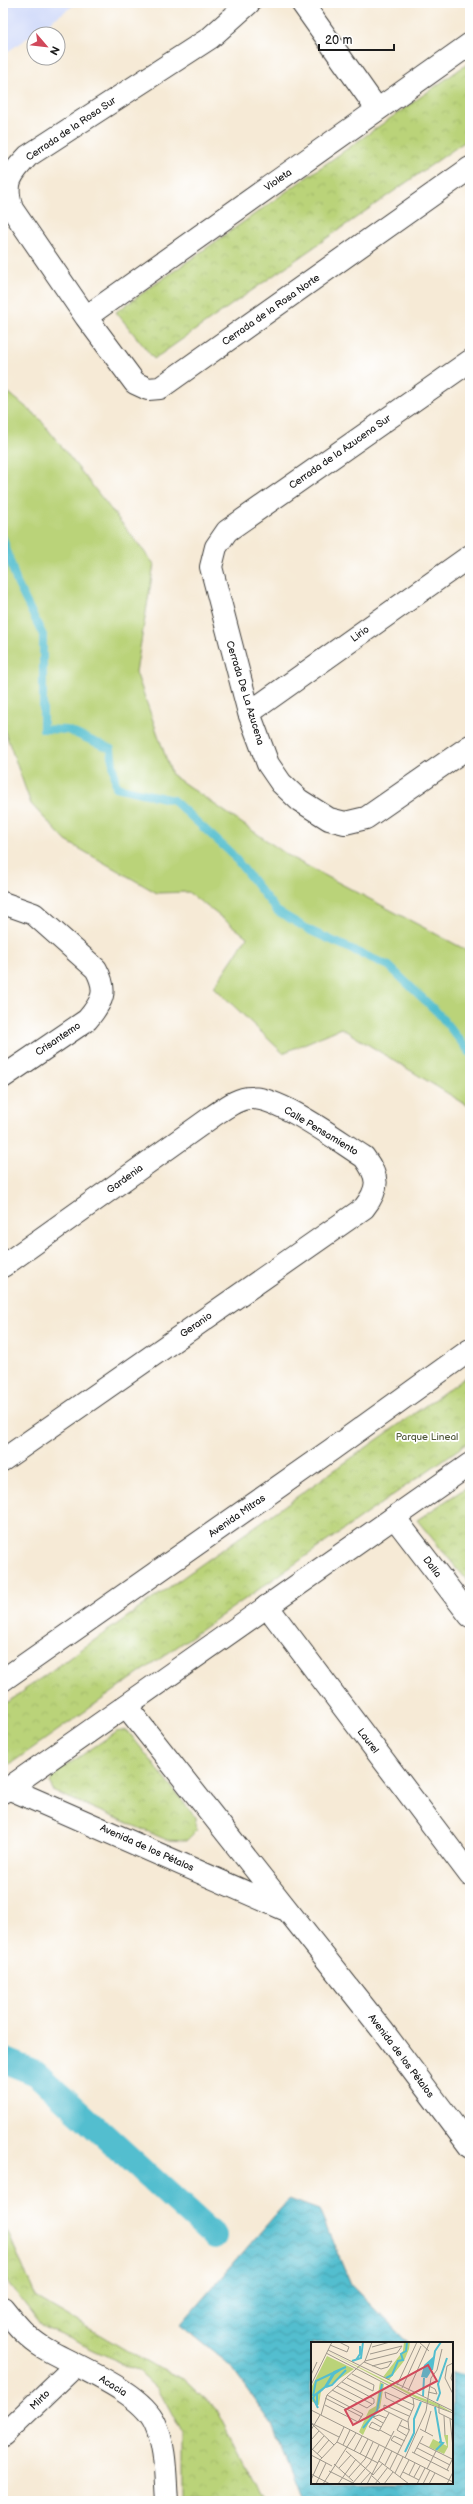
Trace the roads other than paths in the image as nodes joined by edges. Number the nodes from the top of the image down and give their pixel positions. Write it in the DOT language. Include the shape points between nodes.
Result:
graph roads {
  1 [pos="249,3"];
  2 [pos="302,3"];
  3 [pos="470,44"];
  4 [pos="377,110"];
  5 [pos="470,168"];
  6 [pos="86,317"];
  7 [pos="470,361"];
  8 [pos="216,547"];
  9 [pos="470,556"];
  10 [pos="249,713"];
  11 [pos="470,746"];
  12 [pos="3,902"];
  13 [pos="3,1077"];
  14 [pos="251,1098"];
  15 [pos="376,1180"];
  16 [pos="3,1266"];
  17 [pos="470,1350"];
  18 [pos="3,1460"];
  19 [pos="470,1464"];
  20 [pos="394,1517"];
  21 [pos="267,1606"];
  22 [pos="470,1616"];
  23 [pos="3,1680"];
  24 [pos="126,1706"];
  25 [pos="5,1790"];
  26 [pos="470,1875"];
  27 [pos="287,1910"];
  28 [pos="470,2147"];
  29 [pos="3,2308"];
  30 [pos="76,2365"];
  31 [pos="3,2435"];
  32 [pos="167,2501"];
  1 -- 6 [label="street, Cerrada de la Rosa Sur" via="210,38 28,156 8,183 7,194 12,209"];
  2 -- 4 [label="street"];
  3 -- 4 [label="street, Violeta"];
  4 -- 6 [label="street, Violeta"];
  5 -- 6 [label="street, Cerrada de la Rosa Norte" via="160,388 148,389 135,383"];
  7 -- 8 [label="street, Cerrada de la Azucena Sur" via="227,531"];
  8 -- 10 [label="street, Cerrada De La Azucena" via="211,567"];
  9 -- 10 [label="street, Lirio"];
  10 -- 11 [label="street, Cerrada De La Azucena" via="268,764 281,783 305,804 330,819 345,823 366,818"];
  12 -- 13 [label="street, Crisantemo" via="34,914 96,969 102,981 103,993 87,1020"];
  14 -- 15 [label="street, Calle Pensamiento" via="288,1110 364,1157 373,1168"];
  14 -- 16 [label="street, Gardenia" via="231,1104 213,1116"];
  15 -- 18 [label="street, Geranio" via="373,1196 364,1208"];
  17 -- 23 [label="street, Avenida Mitras"];
  19 -- 20 [label="street"];
  20 -- 21 [label="street"];
  20 -- 22 [label="street, Dalia"];
  21 -- 24 [label="street"];
  21 -- 26 [label="street, Laurel"];
  24 -- 25 [label="street"];
  24 -- 27 [label="street, Avenida de los Pétalos"];
  25 -- 27 [label="street, Avenida de los Pétalos"];
  27 -- 28 [label="street, Avenida de los Pétalos"];
  29 -- 30 [label="street, Acacia" via="21,2330 43,2347"];
  30 -- 31 [label="street, Mirto"];
  30 -- 32 [label="street, Acacia" via="114,2386 147,2410 155,2423 162,2444"];
}
